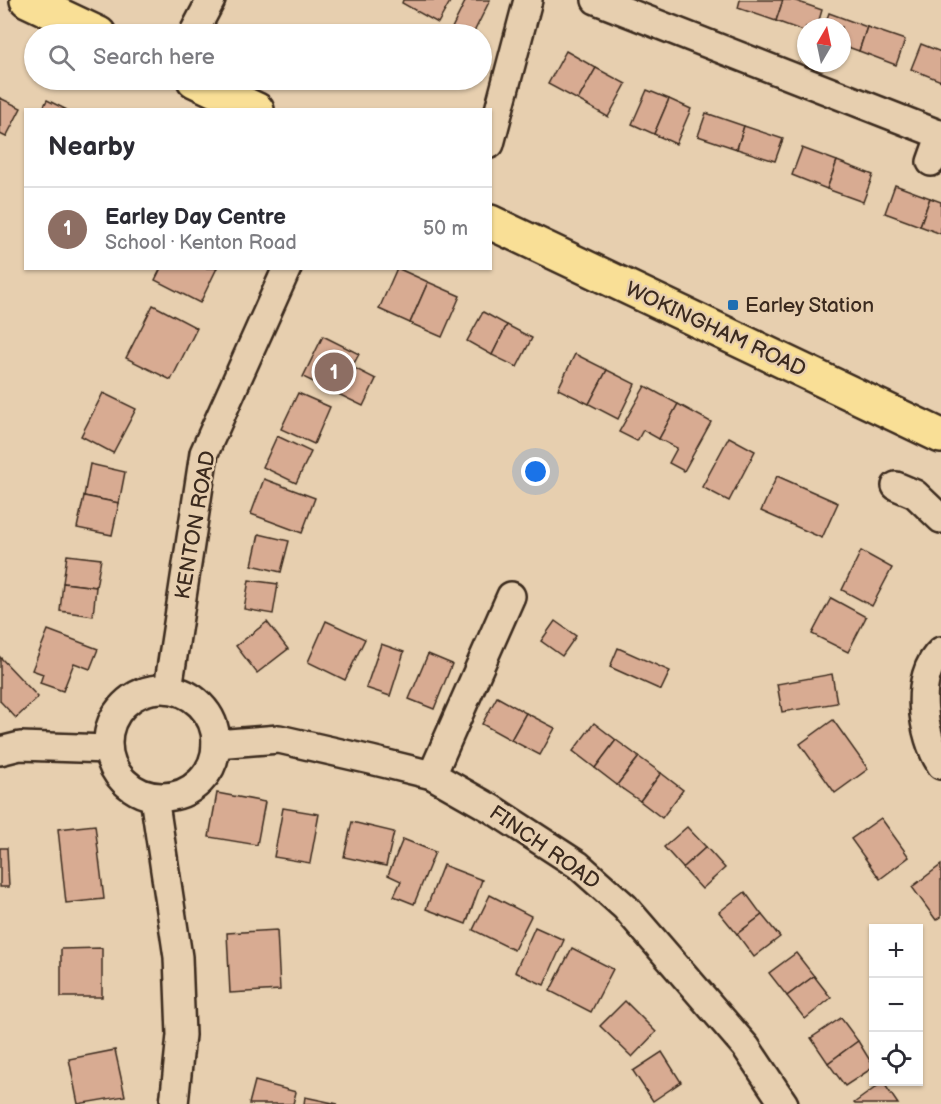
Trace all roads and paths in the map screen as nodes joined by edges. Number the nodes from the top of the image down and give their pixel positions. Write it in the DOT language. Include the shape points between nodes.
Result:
graph roads {
  1 [pos="27,0"];
  2 [pos="211,0"];
  3 [pos="528,0"];
  4 [pos="596,0"];
  5 [pos="78,24"];
  6 [pos="198,24"];
  7 [pos="215,90"];
  8 [pos="253,108"];
  9 [pos="941,135"];
  10 [pos="492,136"];
  11 [pos="931,162"];
  12 [pos="492,223"];
  13 [pos="286,270"];
  14 [pos="941,436"];
  15 [pos="896,486"];
  16 [pos="941,519"];
  17 [pos="511,596"];
  18 [pos="941,651"];
  19 [pos="168,689"];
  20 [pos="216,744"];
  21 [pos="108,749"];
  22 [pos="0,751"];
  23 [pos="941,765"];
  24 [pos="432,775"];
  25 [pos="154,797"];
  26 [pos="174,1104"];
  27 [pos="784,1104"];
  1 -- 5 [label="main road"];
  2 -- 6 [label="street"];
  3 -- 10 [label="street"];
  4 -- 9 [label="street"];
  7 -- 8 [label="main road"];
  9 -- 11 [label="street"];
  12 -- 14 [label="main road, WOKINGHAM ROAD"];
  13 -- 19 [label="street, KENTON ROAD" via="204,453"];
  15 -- 16 [label="street" via="915,494"];
  17 -- 24 [label="street"];
  18 -- 23 [label="street" via="932,659 921,705 933,753"];
  19 -- 20 [label="street" via="183,693 202,707 214,728"];
  19 -- 21 [label="street" via="136,695 123,705 113,718"];
  20 -- 24 [label="street, FINCH ROAD" via="279,739"];
  20 -- 25 [label="street" via="213,762 204,778 190,790"];
  21 -- 22 [label="street" via="20,746"];
  21 -- 25 [label="street" via="112,766 122,781 137,792"];
  24 -- 27 [label="street, FINCH ROAD" via="578,865 625,907 747,1047"];
  25 -- 26 [label="street" via="178,957 181,1035"];
}
